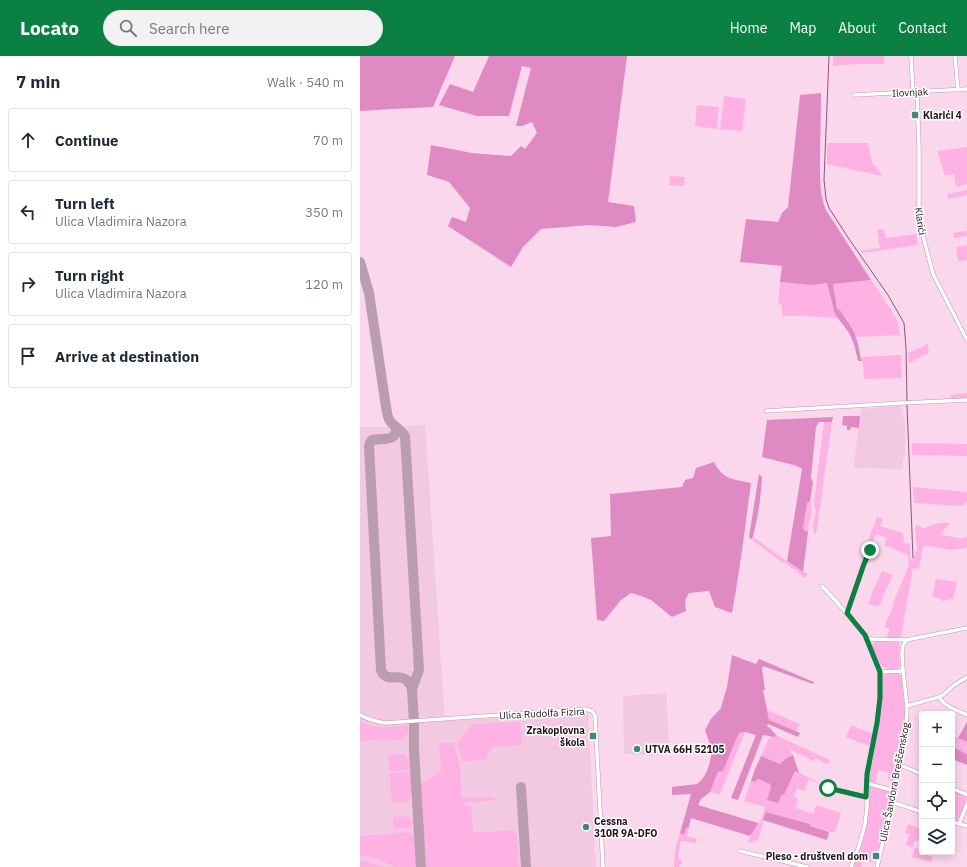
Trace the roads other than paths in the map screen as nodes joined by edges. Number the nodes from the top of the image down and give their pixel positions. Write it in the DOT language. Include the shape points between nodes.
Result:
graph roads {
  1 [pos="911,56"];
  2 [pos="955,56"];
  3 [pos="967,89"];
  4 [pos="958,90"];
  5 [pos="915,92"];
  6 [pos="854,95"];
  7 [pos="967,340"];
  8 [pos="967,400"];
  9 [pos="766,411"];
  10 [pos="870,550"];
  11 [pos="822,586"];
  12 [pos="847,613"];
  13 [pos="967,628"];
  14 [pos="868,639"];
  15 [pos="907,640"];
  16 [pos="903,671"];
  17 [pos="880,672"];
  18 [pos="967,677"];
  19 [pos="939,697"];
  20 [pos="907,706"];
  21 [pos="360,715"];
  22 [pos="967,715"];
  23 [pos="900,764"];
  24 [pos="919,773"];
  25 [pos="866,783"];
  26 [pos="828,788"];
  27 [pos="955,789"];
  28 [pos="895,791"];
  29 [pos="967,794"];
  30 [pos="866,797"];
  31 [pos="892,802"];
  32 [pos="967,804"];
  33 [pos="919,811"];
  34 [pos="955,823"];
  35 [pos="959,824"];
  36 [pos="967,826"];
  37 [pos="740,851"];
  38 [pos="603,867"];
  39 [pos="807,867"];
  40 [pos="852,867"];
  41 [pos="877,867"];
  1 -- 5 [label="street, Klarići"];
  2 -- 4 [label="street"];
  3 -- 4 [label="street, Ilovnjak"];
  4 -- 5 [label="street, Ilovnjak"];
  5 -- 6 [label="street, Ilovnjak"];
  5 -- 7 [label="street, Klarići" via="919,147 919,214 933,274"];
  8 -- 9 [label="street"];
  10 -- 12 [label="street"];
  11 -- 12 [label="street"];
  12 -- 14 [label="street"];
  13 -- 15 [label="street"];
  14 -- 15 [label="street"];
  14 -- 17 [label="street"];
  15 -- 16 [label="street, Ulica Šandora Breščenskog" via="902,649"];
  16 -- 17 [label="street"];
  16 -- 20 [label="street, Ulica Šandora Breščenskog"];
  17 -- 25 [label="street" via="877,723"];
  18 -- 19 [label="street"];
  19 -- 20 [label="street"];
  19 -- 22 [label="street" via="945,704"];
  20 -- 23 [label="street, Ulica Šandora Breščenskog"];
  21 -- 38 [label="street, Ulica Rudolfa Fizira" via="384,723 585,709 592,711 595,715"];
  23 -- 24 [label="street"];
  23 -- 28 [label="street, Ulica Šandora Breščenskog"];
  25 -- 28 [label="street"];
  25 -- 30 [label="street"];
  26 -- 30 [label="street"];
  27 -- 29 [label="street"];
  28 -- 31 [label="street, Ulica Šandora Breščenskog"];
  30 -- 40 [label="street" via="863,831"];
  31 -- 33 [label="street"];
  31 -- 41 [label="street, Ulica Šandora Breščenskog"];
  32 -- 35 [label="street"];
  34 -- 35 [label="street"];
  35 -- 36 [label="street"];
  37 -- 39 [label="street"];
}
